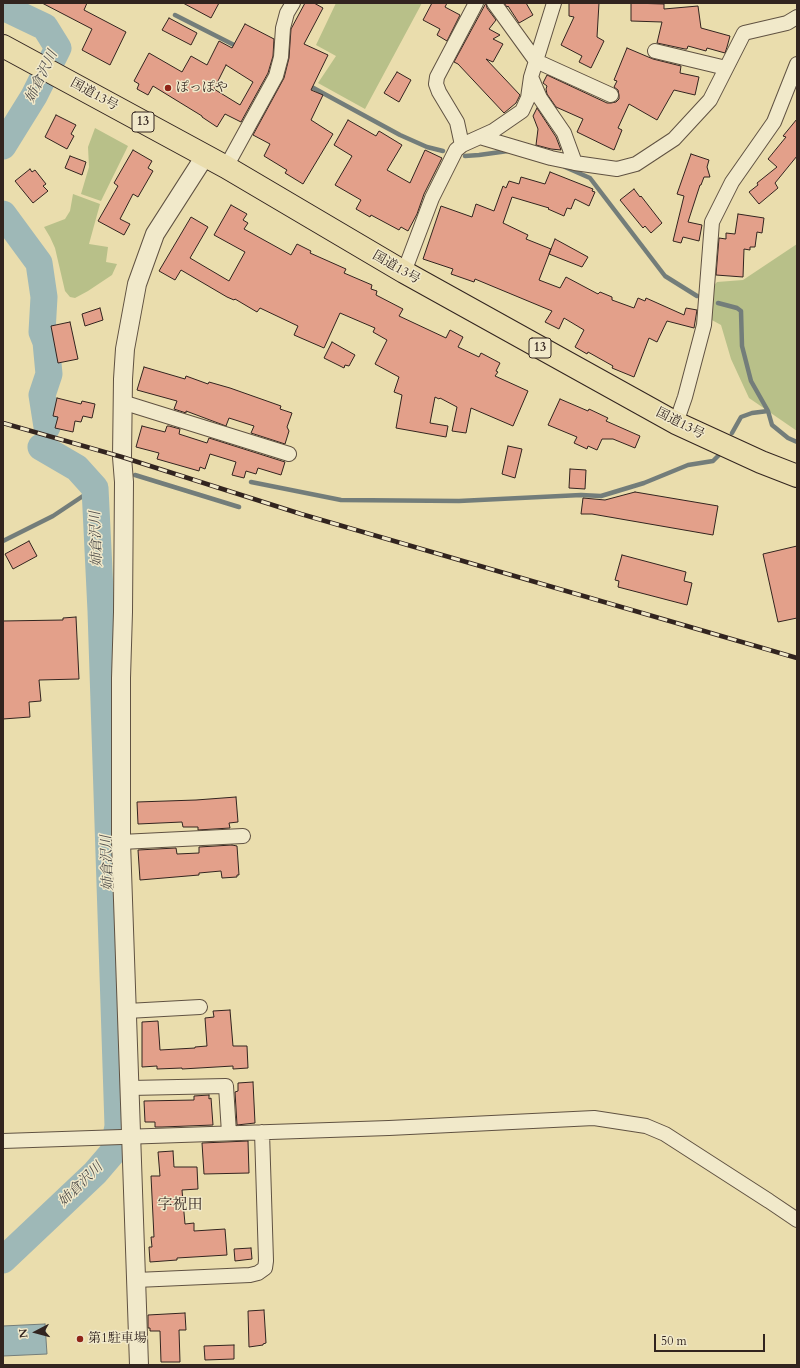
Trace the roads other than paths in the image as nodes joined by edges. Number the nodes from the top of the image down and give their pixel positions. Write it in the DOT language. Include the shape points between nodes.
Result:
graph roads {
  1 [pos="293,3"];
  2 [pos="476,3"];
  3 [pos="494,3"];
  4 [pos="554,3"];
  5 [pos="797,17"];
  6 [pos="3,46"];
  7 [pos="655,50"];
  8 [pos="536,60"];
  9 [pos="797,64"];
  10 [pos="726,68"];
  11 [pos="532,77"];
  12 [pos="611,95"];
  13 [pos="480,137"];
  14 [pos="462,145"];
  15 [pos="205,156"];
  16 [pos="575,163"];
  17 [pos="226,167"];
  18 [pos="404,272"];
  19 [pos="122,402"];
  20 [pos="676,423"];
  21 [pos="289,454"];
  22 [pos="797,476"];
  23 [pos="243,836"];
  24 [pos="121,842"];
  25 [pos="200,1007"];
  26 [pos="127,1011"];
  27 [pos="130,1088"];
  28 [pos="262,1132"];
  29 [pos="229,1133"];
  30 [pos="132,1137"];
  31 [pos="3,1141"];
  32 [pos="797,1220"];
  33 [pos="136,1280"];
  34 [pos="139,1365"];
  1 -- 17 [label="street" via="283,28 281,57 276,76"];
  2 -- 14 [label="street" via="437,77 436,84 457,122"];
  3 -- 8 [label="street"];
  4 -- 8 [label="street"];
  5 -- 10 [label="street" via="787,23 744,32"];
  6 -- 15 [label="highway, 国道13号 / 13"];
  7 -- 10 [label="street"];
  8 -- 11 [label="street"];
  8 -- 12 [label="street"];
  9 -- 20 [label="street" via="774,122 732,182 712,222 704,325"];
  10 -- 16 [label="street" via="710,100 674,139 636,164 617,169"];
  11 -- 13 [label="street" via="528,98 522,111"];
  11 -- 16 [label="street" via="540,98 564,133"];
  13 -- 14 [label="street"];
  13 -- 16 [label="street"];
  14 -- 18 [label="street" via="456,150 432,198"];
  15 -- 17 [label="highway, 国道13号 / 13"];
  15 -- 19 [label="street" via="155,234 137,284 125,349"];
  17 -- 18 [label="highway, 国道13号 / 13"];
  18 -- 20 [label="highway, 国道13号 / 13"];
  19 -- 21 [label="street"];
  19 -- 24 [label="street" via="124,482"];
  20 -- 22 [label="highway, 国道13号 / 13"];
  23 -- 24 [label="street"];
  24 -- 26 [label="street"];
  25 -- 26 [label="street"];
  26 -- 27 [label="street"];
  27 -- 29 [label="street" via="226,1086"];
  27 -- 30 [label="street"];
  28 -- 29 [label="street"];
  28 -- 32 [label="street" via="594,1118 618,1121 646,1126 665,1134"];
  28 -- 33 [label="street" via="266,1261 264,1268 250,1275"];
  29 -- 30 [label="street"];
  30 -- 31 [label="street"];
  30 -- 33 [label="street"];
  33 -- 34 [label="street"];
}
